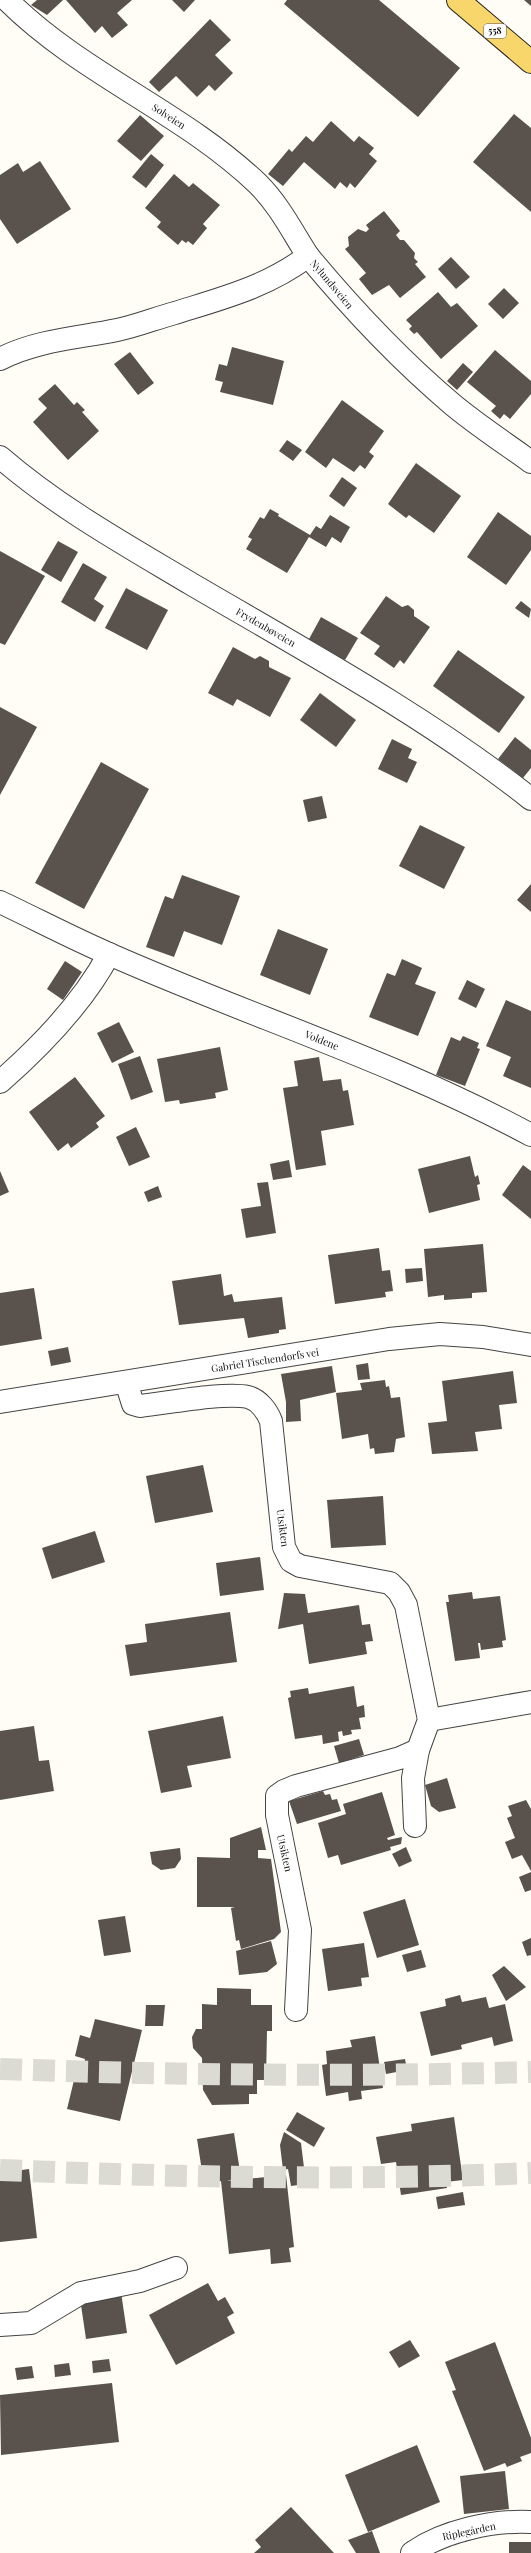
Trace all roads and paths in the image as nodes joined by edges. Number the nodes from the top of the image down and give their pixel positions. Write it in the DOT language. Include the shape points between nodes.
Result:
graph roads {
  1 [pos="7,0"];
  2 [pos="458,0"];
  3 [pos="531,62"];
  4 [pos="308,256"];
  5 [pos="0,359"];
  6 [pos="0,457"];
  7 [pos="531,462"];
  8 [pos="531,799"];
  9 [pos="0,902"];
  10 [pos="109,954"];
  11 [pos="0,1082"];
  12 [pos="531,1134"];
  13 [pos="531,1345"];
  14 [pos="126,1382"];
  15 [pos="0,1402"];
  16 [pos="531,1702"];
  17 [pos="429,1720"];
  18 [pos="418,1750"];
  19 [pos="415,1826"];
  20 [pos="296,2010"];
  21 [pos="176,2268"];
  22 [pos="0,2325"];
  23 [pos="531,2522"];
  24 [pos="412,2553"];
  1 -- 4 [label="street, Solveien" via="75,55 201,137 258,184 275,204"];
  2 -- 3 [label="main road, 558"];
  4 -- 5 [label="street, Nylundsveien" via="285,273 221,299 118,330 64,338"];
  4 -- 7 [label="street, Nylundsveien" via="350,307 410,367 454,405"];
  6 -- 8 [label="street, Frydenbøveien" via="81,519 336,669 448,739"];
  9 -- 10 [label="street, Voldene"];
  10 -- 11 [label="street" via="96,979 82,996"];
  10 -- 12 [label="street, Voldene" via="348,1051"];
  13 -- 14 [label="street, Gabriel Tischendorfs vei" via="483,1337 440,1334 389,1339"];
  14 -- 15 [label="street, Gabriel Tischendorfs vei"];
  14 -- 17 [label="street, Utsikten" via="133,1404 140,1406 224,1396 250,1397 266,1410 271,1421 284,1548 291,1561 300,1566 372,1578 390,1583 398,1592 406,1605"];
  16 -- 17 [label="street"];
  17 -- 18 [label="street"];
  18 -- 19 [label="street" via="413,1778"];
  18 -- 20 [label="street, Utsikten" via="400,1758 296,1786 277,1796 277,1815 300,1930"];
  21 -- 22 [label="street" via="140,2281 81,2293 30,2323"];
  23 -- 24 [label="street, Riplegården" via="517,2521 446,2534"];
}
